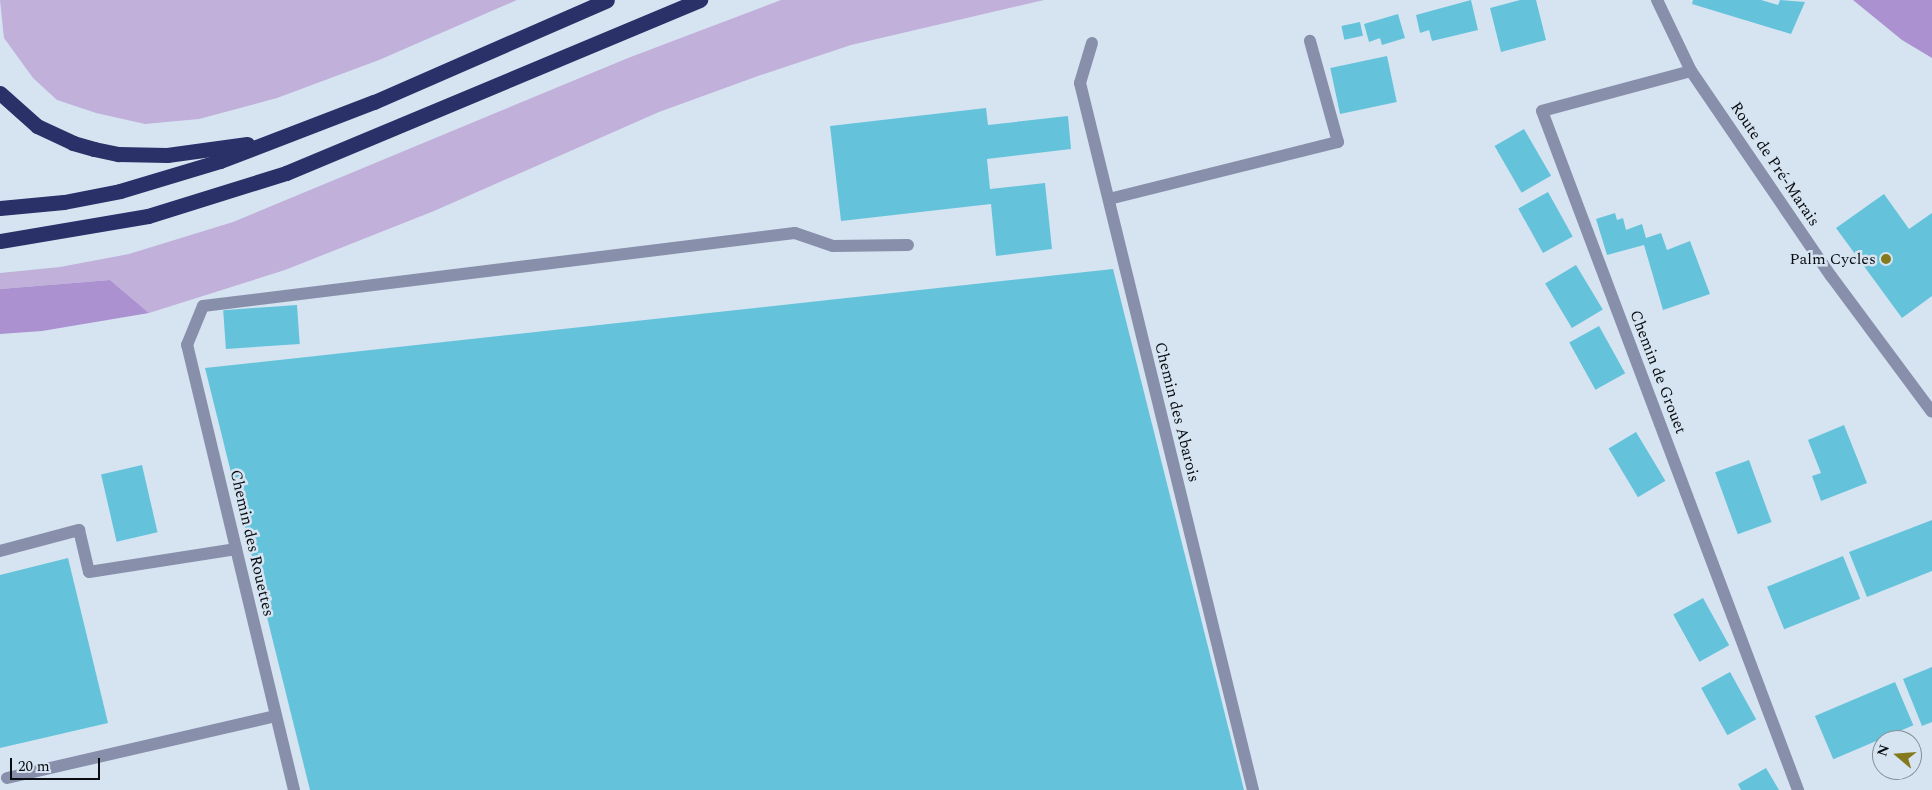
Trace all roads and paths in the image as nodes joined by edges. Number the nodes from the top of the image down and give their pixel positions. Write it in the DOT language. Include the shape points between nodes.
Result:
graph roads {
  1 [pos="607,0"];
  2 [pos="700,0"];
  3 [pos="1657,0"];
  4 [pos="1310,41"];
  5 [pos="1092,43"];
  6 [pos="1691,71"];
  7 [pos="0,93"];
  8 [pos="281,138"];
  9 [pos="1109,199"];
  10 [pos="0,208"];
  11 [pos="4,240"];
  12 [pos="908,245"];
  13 [pos="1932,412"];
  14 [pos="236,548"];
  15 [pos="0,551"];
  16 [pos="276,716"];
  17 [pos="7,778"];
  18 [pos="294,790"];
  19 [pos="1253,790"];
  20 [pos="1798,790"];
  1 -- 8 [label="highway" via="374,102"];
  2 -- 11 [label="highway" via="286,173 148,216"];
  3 -- 6 [label="street, Route de Pré-Marais"];
  4 -- 9 [label="street" via="1338,142"];
  5 -- 9 [label="street, Chemin des Abarois" via="1080,83"];
  6 -- 13 [label="street, Route de Pré-Marais" via="1831,276"];
  6 -- 20 [label="street, Chemin de Grouet" via="1542,111"];
  7 -- 8 [label="highway" via="23,116 53,135 118,154 167,155"];
  8 -- 10 [label="highway" via="153,183 64,202"];
  9 -- 19 [label="street, Chemin des Abarois"];
  12 -- 14 [label="street, Chemin des Rouettes" via="833,246 795,233 203,306 188,345"];
  14 -- 15 [label="street" via="89,572 79,530"];
  14 -- 16 [label="street, Chemin des Rouettes"];
  16 -- 17 [label="street"];
  16 -- 18 [label="street, Chemin des Rouettes"];
}
